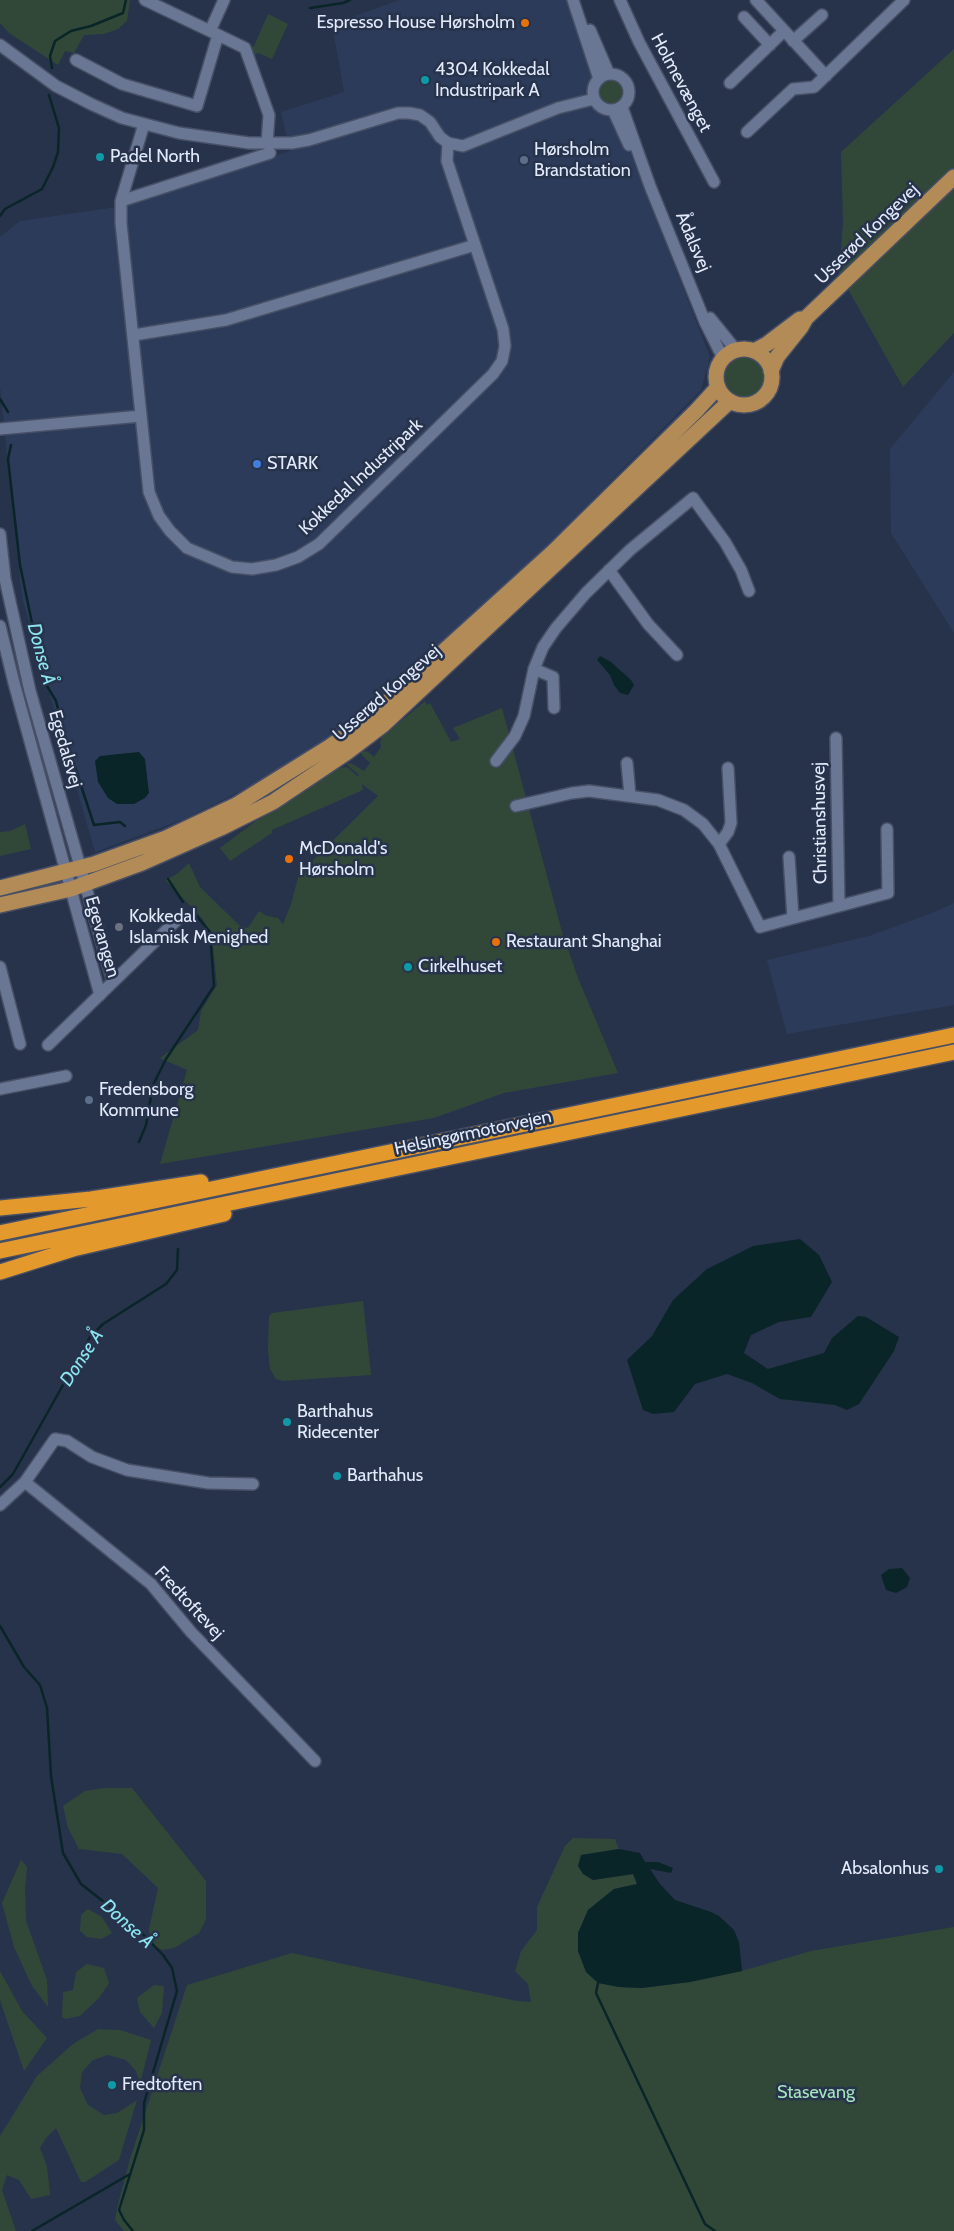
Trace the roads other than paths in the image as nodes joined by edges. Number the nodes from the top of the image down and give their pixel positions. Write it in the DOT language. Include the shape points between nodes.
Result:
graph roads {
  1 [pos="145,0"];
  2 [pos="224,0"];
  3 [pos="573,0"];
  4 [pos="620,0"];
  5 [pos="904,0"];
  6 [pos="758,1"];
  7 [pos="822,15"];
  8 [pos="744,17"];
  9 [pos="784,31"];
  10 [pos="214,33"];
  11 [pos="793,41"];
  12 [pos="0,45"];
  13 [pos="770,45"];
  14 [pos="76,60"];
  15 [pos="604,76"];
  16 [pos="826,76"];
  17 [pos="730,82"];
  18 [pos="594,99"];
  19 [pos="617,109"];
  20 [pos="144,124"];
  21 [pos="747,132"];
  22 [pos="448,143"];
  23 [pos="269,148"];
  24 [pos="954,177"];
  25 [pos="714,182"];
  26 [pos="121,201"];
  27 [pos="474,245"];
  28 [pos="806,318"];
  29 [pos="134,335"];
  30 [pos="754,351"];
  31 [pos="730,354"];
  32 [pos="771,372"];
  33 [pos="718,387"];
  34 [pos="730,401"];
  35 [pos="141,416"];
  36 [pos="0,429"];
  37 [pos="0,534"];
  38 [pos="609,570"];
  39 [pos="749,591"];
  40 [pos="13,622"];
  41 [pos="0,625"];
  42 [pos="678,655"];
  43 [pos="534,669"];
  44 [pos="554,708"];
  45 [pos="836,738"];
  46 [pos="496,761"];
  47 [pos="627,763"];
  48 [pos="728,768"];
  49 [pos="630,795"];
  50 [pos="516,806"];
  51 [pos="886,829"];
  52 [pos="719,844"];
  53 [pos="789,858"];
  54 [pos="81,868"];
  55 [pos="66,872"];
  56 [pos="86,885"];
  57 [pos="0,888"];
  58 [pos="71,889"];
  59 [pos="0,905"];
  60 [pos="839,906"];
  61 [pos="180,917"];
  62 [pos="793,918"];
  63 [pos="0,967"];
  64 [pos="113,982"];
  65 [pos="100,995"];
  66 [pos="954,1035"];
  67 [pos="20,1044"];
  68 [pos="48,1045"];
  69 [pos="954,1052"];
  70 [pos="66,1076"];
  71 [pos="0,1089"];
  72 [pos="285,1174"];
  73 [pos="344,1178"];
  74 [pos="0,1208"];
  75 [pos="0,1233"];
  76 [pos="0,1251"];
  77 [pos="0,1272"];
  78 [pos="25,1482"];
  79 [pos="253,1484"];
  80 [pos="0,1505"];
  81 [pos="315,1761"];
  1 -- 10 [label="street"];
  2 -- 10 [label="street"];
  3 -- 15 [label="street"];
  4 -- 25 [label="street, Holmevænget"];
  5 -- 16 [label="street"];
  6 -- 9 [label="street"];
  7 -- 11 [label="street"];
  8 -- 13 [label="street"];
  9 -- 11 [label="street"];
  9 -- 13 [label="street"];
  10 -- 14 [label="street" via="197,106 122,84"];
  10 -- 23 [label="street" via="246,48 269,115"];
  11 -- 16 [label="street"];
  12 -- 20 [label="street" via="56,86 91,104"];
  13 -- 17 [label="street"];
  15 -- 18 [label="street" via="593,88"];
  15 -- 19 [label="street" via="619,76 627,83 629,93"];
  16 -- 21 [label="street" via="814,87 793,89"];
  18 -- 19 [label="street" via="599,106"];
  18 -- 22 [label="street" via="558,108 463,146"];
  19 -- 31 [label="street, Ådalsvej" via="706,322"];
  20 -- 23 [label="street"];
  20 -- 26 [label="street, Kokkedal Industripark"];
  22 -- 23 [label="street" via="420,115 398,113 309,140"];
  22 -- 27 [label="street, Kokkedal Industripark" via="447,161"];
  23 -- 26 [label="street"];
  24 -- 28 [label="main road, Usserød Kongevej"];
  26 -- 29 [label="street, Kokkedal Industripark"];
  27 -- 29 [label="street" via="226,320"];
  27 -- 35 [label="street, Kokkedal Industripark" via="503,329 505,346 502,361 493,374 319,544 298,557 252,570 232,567 196,553 176,538 159,516 149,492"];
  28 -- 30 [label="main road, Usserød Kongevej"];
  28 -- 32 [label="main road, Usserød Kongevej" via="777,357"];
  29 -- 35 [label="street, Kokkedal Industripark"];
  30 -- 31 [label="main road" via="745,349"];
  30 -- 32 [label="main road" via="768,363"];
  31 -- 33 [label="main road" via="716,374"];
  32 -- 34 [label="main road" via="770,386 762,398 747,404"];
  33 -- 34 [label="main road"];
  33 -- 54 [label="main road, Usserød Kongevej" via="554,552 370,718 236,804 166,838"];
  34 -- 56 [label="main road, Usserød Kongevej" via="383,725 346,754 273,802 221,828"];
  35 -- 36 [label="street"];
  37 -- 40 [label="street, Egedalsvej"];
  38 -- 39 [label="street" via="693,498 741,570"];
  38 -- 42 [label="street" via="648,624"];
  38 -- 43 [label="street" via="556,628"];
  40 -- 41 [label="street"];
  40 -- 54 [label="street, Egedalsvej"];
  41 -- 55 [label="street, Egedalsvej"];
  43 -- 44 [label="street" via="553,677"];
  43 -- 46 [label="street" via="524,716 515,736"];
  45 -- 60 [label="street, Christianshusvej"];
  47 -- 49 [label="street"];
  48 -- 52 [label="street" via="731,823"];
  49 -- 50 [label="street, Christianshusvej" via="589,791"];
  49 -- 52 [label="street, Christianshusvej" via="658,800 684,810 703,824"];
  51 -- 60 [label="street, Christianshusvej" via="888,893"];
  52 -- 62 [label="street, Christianshusvej" via="760,927"];
  53 -- 62 [label="street, Christianshusvej"];
  54 -- 55 [label="main road, Usserød Kongevej"];
  54 -- 56 [label="street, Egedalsvej"];
  55 -- 57 [label="main road, Usserød Kongevej"];
  55 -- 58 [label="street, Egedalsvej"];
  56 -- 58 [label="main road, Usserød Kongevej"];
  56 -- 64 [label="street, Egevangen"];
  58 -- 59 [label="main road, Usserød Kongevej"];
  58 -- 65 [label="street, Egevangen"];
  60 -- 62 [label="street, Christianshusvej"];
  61 -- 64 [label="street, Egevangen"];
  63 -- 67 [label="street"];
  64 -- 65 [label="street, Egevangen"];
  65 -- 68 [label="street, Egevangen"];
  66 -- 72 [label="highway, Helsingørmotorvejen"];
  69 -- 73 [label="highway, Helsingørmotorvejen"];
  70 -- 71 [label="street"];
  72 -- 74 [label="highway"];
  72 -- 75 [label="highway, Helsingørmotorvejen"];
  73 -- 76 [label="highway, Helsingørmotorvejen"];
  73 -- 77 [label="highway" via="285,1200 73,1249"];
  78 -- 79 [label="street" via="55,1439 67,1441 92,1457 127,1470 208,1483"];
  78 -- 80 [label="street"];
  78 -- 81 [label="street, Fredtoftevej" via="151,1584 191,1632"];
}
